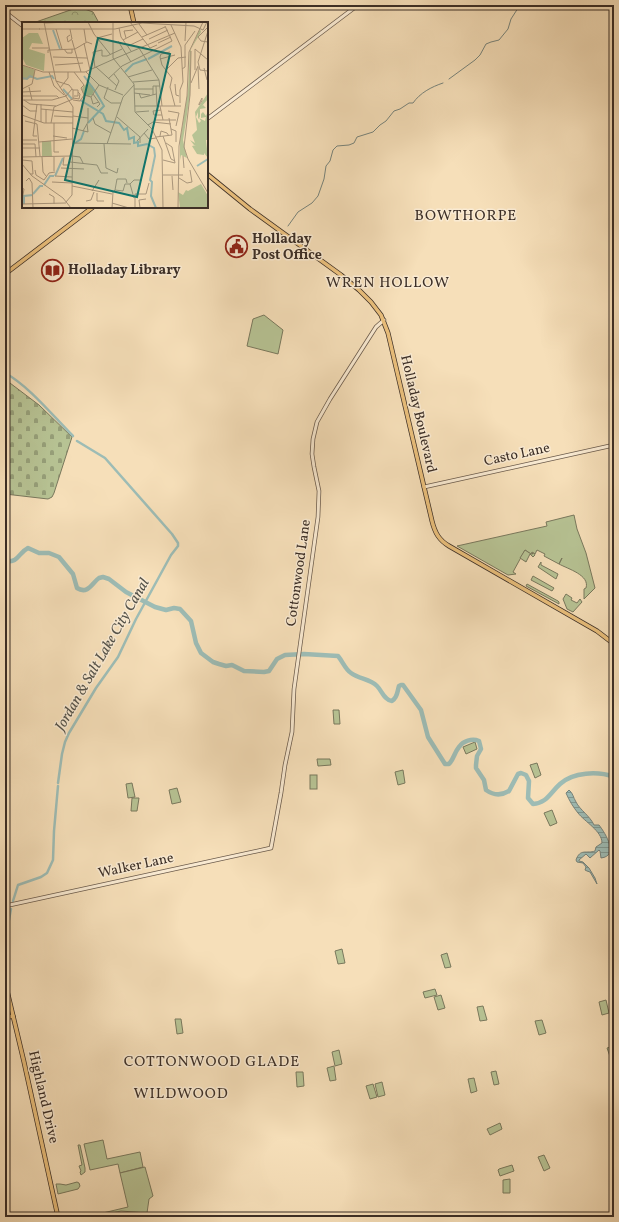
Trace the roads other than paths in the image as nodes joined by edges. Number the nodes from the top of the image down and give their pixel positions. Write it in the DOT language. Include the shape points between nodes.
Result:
graph roads {
  1 [pos="130,5"];
  2 [pos="358,5"];
  3 [pos="5,12"];
  4 [pos="134,22"];
  5 [pos="22,25"];
  6 [pos="208,118"];
  7 [pos="208,175"];
  8 [pos="92,208"];
  9 [pos="5,274"];
  10 [pos="384,320"];
  11 [pos="614,445"];
  12 [pos="424,487"];
  13 [pos="614,644"];
  14 [pos="271,848"];
  15 [pos="5,906"];
  16 [pos="5,982"];
  17 [pos="13,1016"];
  18 [pos="5,1018"];
  19 [pos="58,1217"];
  1 -- 4 [label="main road"];
  2 -- 6 [label="street"];
  3 -- 5 [label="street"];
  7 -- 10 [label="main road, Holladay Boulevard" via="259,216 355,286 375,306"];
  8 -- 9 [label="main road"];
  10 -- 12 [label="main road, Holladay Boulevard"];
  10 -- 14 [label="street, Cottonwood Lane" via="376,327 330,399 318,422 313,439 312,454 319,491 318,511 294,689 292,732"];
  11 -- 12 [label="street, Casto Lane"];
  12 -- 13 [label="main road, Holladay Boulevard" via="433,527 442,542 597,631"];
  14 -- 15 [label="street, Walker Lane"];
  16 -- 17 [label="main road, Highland Drive"];
  17 -- 18 [label="main road"];
  17 -- 19 [label="main road, Highland Drive"];
}
